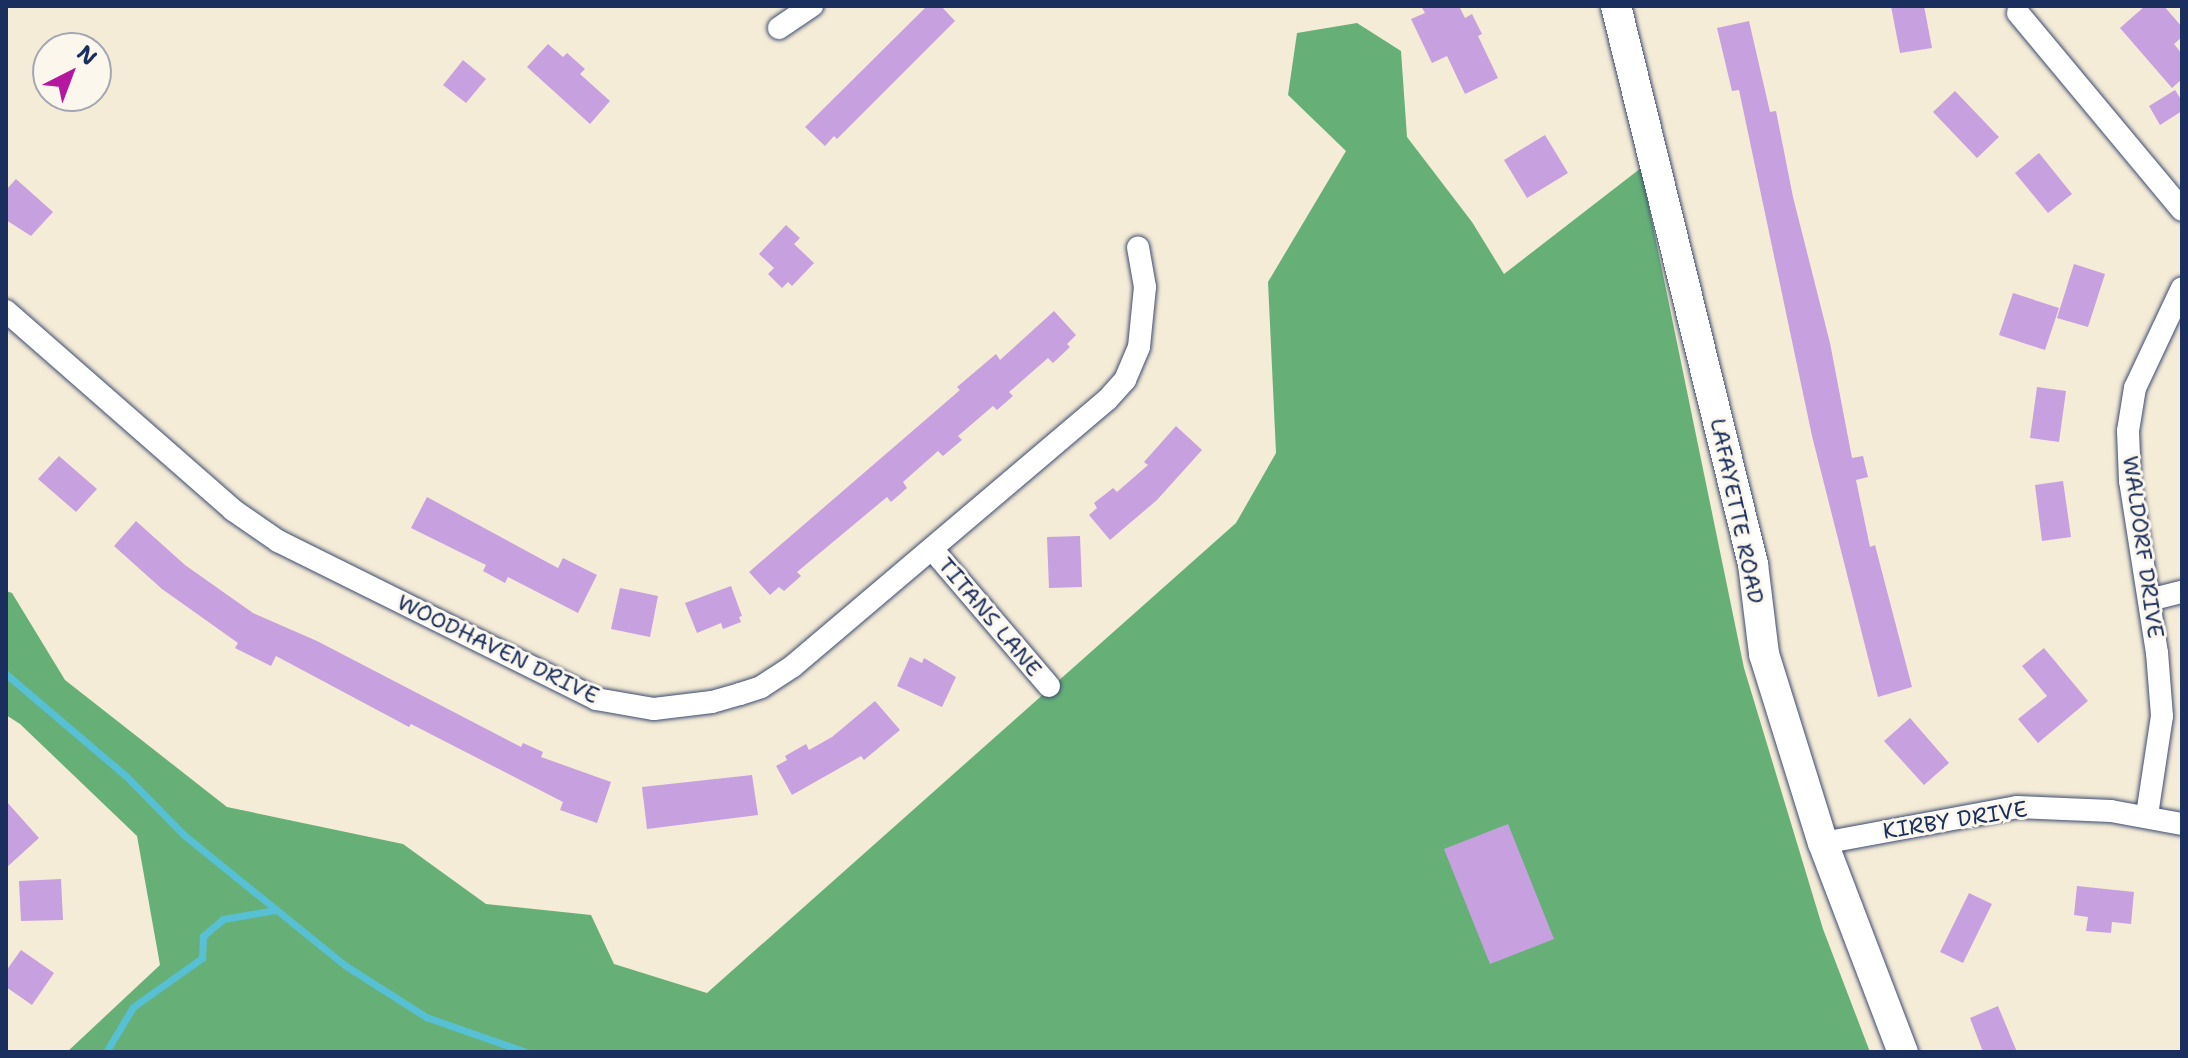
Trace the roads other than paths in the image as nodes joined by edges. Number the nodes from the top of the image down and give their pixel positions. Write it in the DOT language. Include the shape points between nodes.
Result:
graph roads {
  1 [pos="812,6"];
  2 [pos="1616,6"];
  3 [pos="2018,13"];
  4 [pos="779,28"];
  5 [pos="2182,210"];
  6 [pos="1138,248"];
  7 [pos="2182,288"];
  8 [pos="6,311"];
  9 [pos="932,549"];
  10 [pos="2182,592"];
  11 [pos="2149,600"];
  12 [pos="1049,686"];
  13 [pos="2147,815"];
  14 [pos="2182,824"];
  15 [pos="1823,843"];
  16 [pos="1903,1052"];
  1 -- 4 [label="street"];
  2 -- 15 [label="main road, LAFAYETTE ROAD" via="1753,564 1764,654"];
  3 -- 5 [label="street"];
  6 -- 9 [label="street, WOODHAVEN DRIVE" via="1145,287 1143,324 1125,380"];
  7 -- 11 [label="street, WALDORF DRIVE" via="2148,352 2128,431 2130,481"];
  8 -- 9 [label="street, WOODHAVEN DRIVE" via="233,510 278,541 596,699 654,709 682,707 761,687"];
  9 -- 12 [label="street, TITANS LANE"];
  10 -- 11 [label="street"];
  11 -- 13 [label="street, WALDORF DRIVE" via="2162,716"];
  13 -- 14 [label="street, KIRBY DRIVE"];
  13 -- 15 [label="street, KIRBY DRIVE" via="2017,807"];
  15 -- 16 [label="main road, LAFAYETTE ROAD"];
}
